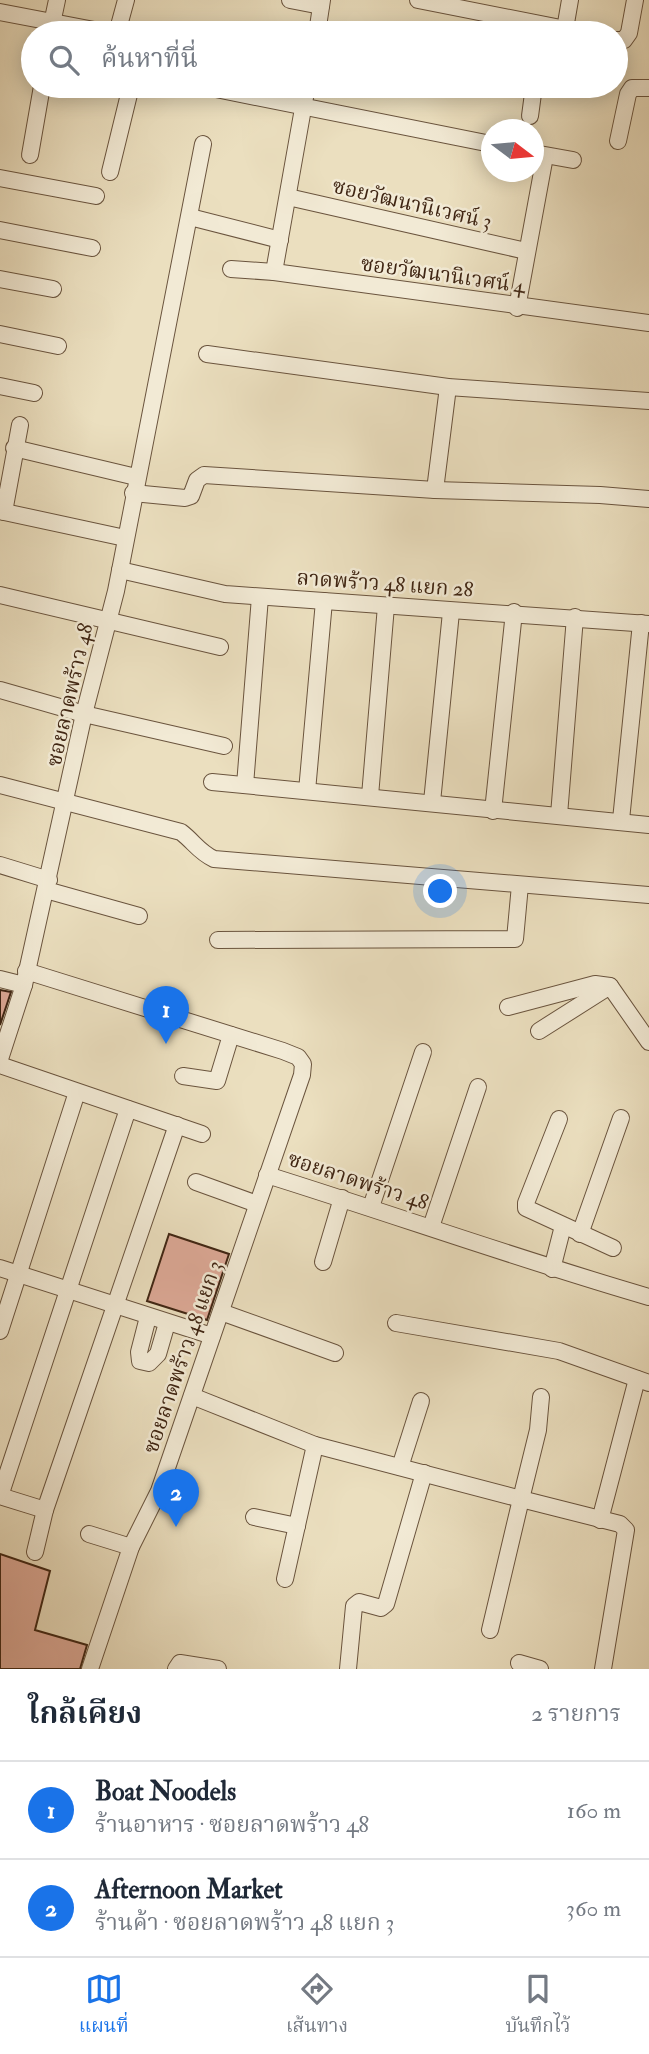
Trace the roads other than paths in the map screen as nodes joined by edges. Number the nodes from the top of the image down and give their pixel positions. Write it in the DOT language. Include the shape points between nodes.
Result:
graph roads {
  1 [pos="57,0"];
  2 [pos="126,0"];
  3 [pos="290,0"];
  4 [pos="418,0"];
  5 [pos="570,0"];
  6 [pos="635,0"];
  7 [pos="322,3"];
  8 [pos="504,8"];
  9 [pos="0,12"];
  10 [pos="29,21"];
  11 [pos="52,21"];
  12 [pos="120,21"];
  13 [pos="319,21"];
  14 [pos="528,21"];
  15 [pos="566,21"];
  16 [pos="628,34"];
  17 [pos="649,88"];
  18 [pos="628,94"];
  19 [pos="40,98"];
  20 [pos="128,98"];
  21 [pos="266,98"];
  22 [pos="305,98"];
  23 [pos="532,98"];
  24 [pos="627,98"];
  25 [pos="304,105"];
  26 [pos="530,116"];
  27 [pos="618,141"];
  28 [pos="481,142"];
  29 [pos="203,144"];
  30 [pos="30,155"];
  31 [pos="544,155"];
  32 [pos="573,160"];
  33 [pos="110,172"];
  34 [pos="0,178"];
  35 [pos="536,182"];
  36 [pos="96,196"];
  37 [pos="288,197"];
  38 [pos="190,217"];
  39 [pos="0,230"];
  40 [pos="280,240"];
  41 [pos="92,248"];
  42 [pos="527,251"];
  43 [pos="231,269"];
  44 [pos="274,272"];
  45 [pos="0,279"];
  46 [pos="53,289"];
  47 [pos="517,307"];
  48 [pos="649,323"];
  49 [pos="0,334"];
  50 [pos="58,346"];
  51 [pos="207,354"];
  52 [pos="0,386"];
  53 [pos="448,387"];
  54 [pos="34,393"];
  55 [pos="649,401"];
  56 [pos="20,425"];
  57 [pos="15,448"];
  58 [pos="135,485"];
  59 [pos="435,490"];
  60 [pos="649,499"];
  61 [pos="2,511"];
  62 [pos="125,538"];
  63 [pos="120,570"];
  64 [pos="0,595"];
  65 [pos="260,597"];
  66 [pos="324,601"];
  67 [pos="386,606"];
  68 [pos="451,612"];
  69 [pos="514,612"];
  70 [pos="575,617"];
  71 [pos="108,622"];
  72 [pos="645,624"];
  73 [pos="220,647"];
  74 [pos="0,690"];
  75 [pos="85,714"];
  76 [pos="224,746"];
  77 [pos="212,782"];
  78 [pos="0,785"];
  79 [pos="245,785"];
  80 [pos="307,791"];
  81 [pos="370,796"];
  82 [pos="67,801"];
  83 [pos="432,802"];
  84 [pos="493,811"];
  85 [pos="559,816"];
  86 [pos="621,820"];
  87 [pos="649,825"];
  88 [pos="0,865"];
  89 [pos="48,885"];
  90 [pos="520,885"];
  91 [pos="649,895"];
  92 [pos="139,916"];
  93 [pos="218,940"];
  94 [pos="25,978"];
  95 [pos="0,979"];
  96 [pos="610,986"];
  97 [pos="508,1007"];
  98 [pos="539,1031"];
  99 [pos="231,1035"];
  100 [pos="649,1042"];
  101 [pos="423,1052"];
  102 [pos="0,1059"];
  103 [pos="0,1065"];
  104 [pos="183,1076"];
  105 [pos="478,1087"];
  106 [pos="78,1092"];
  107 [pos="128,1109"];
  108 [pos="621,1118"];
  109 [pos="559,1119"];
  110 [pos="177,1125"];
  111 [pos="202,1134"];
  112 [pos="267,1175"];
  113 [pos="196,1182"];
  114 [pos="342,1198"];
  115 [pos="257,1204"];
  116 [pos="371,1208"];
  117 [pos="564,1226"];
  118 [pos="431,1227"];
  119 [pos="580,1234"];
  120 [pos="613,1248"];
  121 [pos="323,1262"];
  122 [pos="0,1268"];
  123 [pos="552,1269"];
  124 [pos="19,1274"];
  125 [pos="68,1290"];
  126 [pos="649,1297"];
  127 [pos="116,1307"];
  128 [pos="221,1312"];
  129 [pos="148,1317"];
  130 [pos="167,1322"];
  131 [pos="396,1323"];
  132 [pos="0,1331"];
  133 [pos="212,1336"];
  134 [pos="335,1353"];
  135 [pos="643,1381"];
  136 [pos="192,1396"];
  137 [pos="541,1397"];
  138 [pos="421,1401"];
  139 [pos="315,1445"];
  140 [pos="401,1467"];
  141 [pos="424,1473"];
  142 [pos="0,1496"];
  143 [pos="521,1499"];
  144 [pos="45,1510"];
  145 [pos="254,1517"];
  146 [pos="600,1520"];
  147 [pos="297,1527"];
  148 [pos="89,1534"];
  149 [pos="131,1546"];
  150 [pos="35,1552"];
  151 [pos="285,1579"];
  152 [pos="490,1630"];
  153 [pos="519,1663"];
  154 [pos="181,1665"];
  155 [pos="90,1669"];
  156 [pos="218,1669"];
  157 [pos="348,1669"];
  158 [pos="540,1669"];
  159 [pos="603,1669"];
  1 -- 11 [label="street"];
  2 -- 12 [label="street"];
  3 -- 7 [label="street"];
  4 -- 8 [label="street"];
  5 -- 15 [label="street"];
  6 -- 16 [label="street"];
  7 -- 13 [label="street"];
  8 -- 14 [label="street"];
  9 -- 10 [label="street"];
  17 -- 18 [label="street" via="632,88"];
  19 -- 30 [label="street"];
  20 -- 33 [label="street"];
  21 -- 25 [label="street"];
  22 -- 25 [label="street"];
  23 -- 26 [label="street"];
  24 -- 27 [label="street"];
  25 -- 28 [label="street"];
  25 -- 37 [label="street"];
  29 -- 38 [label="street, ซอยลาดพร้าว 48"];
  31 -- 32 [label="street"];
  34 -- 36 [label="street"];
  35 -- 42 [label="street"];
  37 -- 40 [label="street"];
  37 -- 42 [label="street, ซอยวัฒนานิเวศน์ 3"];
  38 -- 40 [label="street"];
  38 -- 58 [label="street, ซอยลาดพร้าว 48"];
  39 -- 41 [label="street"];
  40 -- 44 [label="street"];
  42 -- 47 [label="street"];
  43 -- 44 [label="street, ซอยวัฒนานิเวศน์ 4"];
  44 -- 47 [label="street, ซอยวัฒนานิเวศน์ 4"];
  45 -- 46 [label="street"];
  47 -- 48 [label="street, ซอยวัฒนานิเวศน์ 4"];
  49 -- 50 [label="street"];
  51 -- 53 [label="street"];
  52 -- 54 [label="street"];
  53 -- 55 [label="street"];
  53 -- 59 [label="street"];
  56 -- 57 [label="street"];
  57 -- 58 [label="street"];
  57 -- 61 [label="street"];
  58 -- 59 [label="street" via="185,498 204,475"];
  58 -- 62 [label="street, ซอยลาดพร้าว 48"];
  59 -- 60 [label="street"];
  61 -- 62 [label="street"];
  62 -- 63 [label="street, ซอยลาดพร้าว 48"];
  63 -- 65 [label="street, ลาดพร้าว 48 แยก 28" via="212,592"];
  63 -- 71 [label="street, ซอยลาดพร้าว 48"];
  64 -- 71 [label="street"];
  65 -- 66 [label="street, ลาดพร้าว 48 แยก 28"];
  65 -- 79 [label="street"];
  66 -- 67 [label="street, ลาดพร้าว 48 แยก 28"];
  66 -- 80 [label="street"];
  67 -- 68 [label="street, ลาดพร้าว 48 แยก 28"];
  67 -- 81 [label="street"];
  68 -- 69 [label="street, ลาดพร้าว 48 แยก 28"];
  68 -- 83 [label="street"];
  69 -- 70 [label="street, ลาดพร้าว 48 แยก 28"];
  69 -- 84 [label="street"];
  70 -- 72 [label="street, ลาดพร้าว 48 แยก 28"];
  70 -- 85 [label="street"];
  71 -- 73 [label="street"];
  71 -- 75 [label="street, ซอยลาดพร้าว 48"];
  72 -- 86 [label="street"];
  74 -- 75 [label="street"];
  75 -- 76 [label="street"];
  75 -- 82 [label="street, ซอยลาดพร้าว 48"];
  77 -- 79 [label="street"];
  78 -- 82 [label="street"];
  79 -- 80 [label="street"];
  80 -- 81 [label="street"];
  81 -- 83 [label="street"];
  82 -- 89 [label="street, ซอยลาดพร้าว 48"];
  82 -- 90 [label="street" via="181,832 198,852 214,859"];
  83 -- 84 [label="street"];
  84 -- 85 [label="street"];
  85 -- 86 [label="street"];
  86 -- 87 [label="street"];
  88 -- 89 [label="street"];
  89 -- 92 [label="street"];
  89 -- 94 [label="street, ซอยลาดพร้าว 48"];
  90 -- 91 [label="street"];
  90 -- 93 [label="street" via="515,939"];
  94 -- 95 [label="street"];
  94 -- 99 [label="street, ซอยลาดพร้าว 48"];
  94 -- 102 [label="street"];
  96 -- 97 [label="street" via="594,985"];
  96 -- 98 [label="street"];
  96 -- 100 [label="street"];
  99 -- 104 [label="street" via="217,1081"];
  99 -- 112 [label="street, ซอยลาดพร้าว 48" via="283,1051 303,1063"];
  101 -- 116 [label="street"];
  103 -- 106 [label="street"];
  105 -- 118 [label="street"];
  106 -- 107 [label="street"];
  106 -- 124 [label="street"];
  107 -- 110 [label="street"];
  107 -- 125 [label="street"];
  108 -- 119 [label="street"];
  109 -- 117 [label="street" via="526,1203 530,1212"];
  110 -- 111 [label="street"];
  110 -- 127 [label="street"];
  112 -- 114 [label="street, ซอยลาดพร้าว 48"];
  112 -- 115 [label="street, ซอยลาดพร้าว 48 แยก 3"];
  113 -- 115 [label="street"];
  114 -- 116 [label="street, ซอยลาดพร้าว 48"];
  114 -- 121 [label="street"];
  115 -- 128 [label="street, ซอยลาดพร้าว 48 แยก 3"];
  116 -- 118 [label="street, ซอยลาดพร้าว 48"];
  117 -- 119 [label="street"];
  117 -- 123 [label="street"];
  118 -- 123 [label="street, ซอยลาดพร้าว 48"];
  119 -- 120 [label="street"];
  122 -- 124 [label="street"];
  123 -- 126 [label="street, ซอยลาดพร้าว 48"];
  124 -- 125 [label="street"];
  124 -- 132 [label="street"];
  125 -- 127 [label="street"];
  125 -- 142 [label="street"];
  127 -- 129 [label="street"];
  127 -- 144 [label="street"];
  128 -- 133 [label="street, ซอยลาดพร้าว 48 แยก 3"];
  128 -- 134 [label="street"];
  129 -- 130 [label="street"];
  129 -- 130 [label="street" via="139,1352 144,1363 158,1354"];
  130 -- 133 [label="street"];
  131 -- 135 [label="street" via="559,1351"];
  133 -- 136 [label="street, ซอยลาดพร้าว 48 แยก 3"];
  135 -- 146 [label="street"];
  136 -- 139 [label="street"];
  136 -- 149 [label="street, ซอยลาดพร้าว 48 แยก 3" via="159,1491"];
  137 -- 143 [label="street"];
  138 -- 140 [label="street"];
  139 -- 140 [label="street"];
  139 -- 147 [label="street"];
  140 -- 141 [label="street"];
  141 -- 143 [label="street"];
  141 -- 157 [label="street" via="386,1604 381,1608 359,1602 354,1606"];
  142 -- 144 [label="street"];
  143 -- 146 [label="street"];
  143 -- 152 [label="street"];
  144 -- 150 [label="street"];
  145 -- 147 [label="street"];
  146 -- 159 [label="street" via="626,1530"];
  147 -- 151 [label="street"];
  148 -- 149 [label="street"];
  149 -- 155 [label="street, ซอยลาดพร้าว 48 แยก 3"];
  153 -- 158 [label="street"];
  154 -- 156 [label="street"];
}
